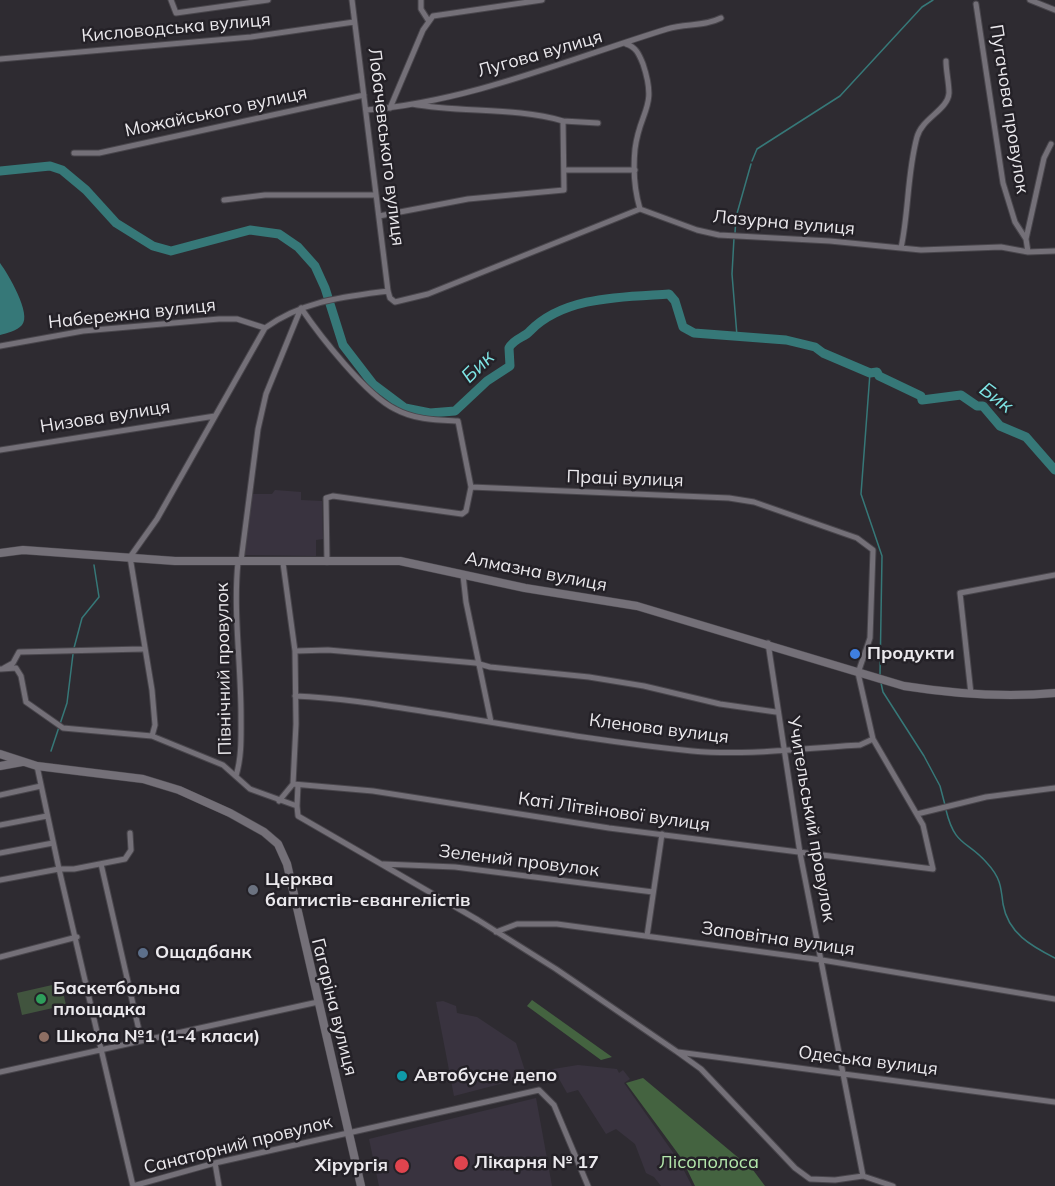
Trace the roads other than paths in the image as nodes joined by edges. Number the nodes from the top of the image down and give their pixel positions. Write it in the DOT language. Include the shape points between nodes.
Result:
graph roads {
  1 [pos="171,0"];
  2 [pos="268,0"];
  3 [pos="352,0"];
  4 [pos="421,0"];
  5 [pos="543,0"];
  6 [pos="1030,0"];
  7 [pos="976,4"];
  8 [pos="1055,10"];
  9 [pos="721,18"];
  10 [pos="428,20"];
  11 [pos="354,22"];
  12 [pos="626,44"];
  13 [pos="0,59"];
  14 [pos="946,60"];
  15 [pos="364,95"];
  16 [pos="412,104"];
  17 [pos="390,108"];
  18 [pos="366,110"];
  19 [pos="563,121"];
  20 [pos="598,123"];
  21 [pos="1055,150"];
  22 [pos="74,153"];
  23 [pos="565,170"];
  24 [pos="635,170"];
  25 [pos="376,195"];
  26 [pos="224,200"];
  27 [pos="640,209"];
  28 [pos="379,216"];
  29 [pos="1026,239"];
  30 [pos="901,248"];
  31 [pos="1055,251"];
  32 [pos="1028,252"];
  33 [pos="388,291"];
  34 [pos="301,308"];
  35 [pos="265,328"];
  36 [pos="0,346"];
  37 [pos="215,416"];
  38 [pos="0,450"];
  39 [pos="471,487"];
  40 [pos="0,554"];
  41 [pos="130,557"];
  42 [pos="240,562"];
  43 [pos="327,562"];
  44 [pos="283,563"];
  45 [pos="463,574"];
  46 [pos="1055,575"];
  47 [pos="768,643"];
  48 [pos="144,649"];
  49 [pos="295,651"];
  50 [pos="481,666"];
  51 [pos="1,669"];
  52 [pos="858,673"];
  53 [pos="1055,693"];
  54 [pos="971,694"];
  55 [pos="295,696"];
  56 [pos="777,712"];
  57 [pos="491,722"];
  58 [pos="152,736"];
  59 [pos="873,739"];
  60 [pos="783,749"];
  61 [pos="0,754"];
  62 [pos="22,762"];
  63 [pos="0,766"];
  64 [pos="37,766"];
  65 [pos="236,776"];
  66 [pos="296,784"];
  67 [pos="41,786"];
  68 [pos="1055,788"];
  69 [pos="0,795"];
  70 [pos="279,801"];
  71 [pos="297,806"];
  72 [pos="917,814"];
  73 [pos="47,816"];
  74 [pos="0,825"];
  75 [pos="130,833"];
  76 [pos="662,834"];
  77 [pos="53,843"];
  78 [pos="0,852"];
  79 [pos="800,853"];
  80 [pos="101,864"];
  81 [pos="381,864"];
  82 [pos="59,869"];
  83 [pos="0,880"];
  84 [pos="653,892"];
  85 [pos="496,932"];
  86 [pos="647,936"];
  87 [pos="77,937"];
  88 [pos="0,957"];
  89 [pos="822,960"];
  90 [pos="1055,999"];
  91 [pos="318,1002"];
  92 [pos="141,1039"];
  93 [pos="102,1047"];
  94 [pos="676,1051"];
  95 [pos="0,1072"];
  96 [pos="843,1073"];
  97 [pos="1055,1102"];
  98 [pos="350,1133"];
  99 [pos="214,1163"];
  100 [pos="863,1176"];
  101 [pos="810,1183"];
  102 [pos="133,1186"];
  103 [pos="219,1186"];
  104 [pos="361,1186"];
  105 [pos="588,1186"];
  106 [pos="892,1186"];
  1 -- 2 [label="street" via="176,13"];
  3 -- 11 [label="street, Лобачевського вулиця"];
  4 -- 10 [label="street"];
  5 -- 10 [label="street" via="440,14"];
  6 -- 8 [label="street"];
  7 -- 29 [label="street, Пугачова провулок" via="1003,183 1015,222"];
  9 -- 12 [label="street, Лугова вулиця" via="711,24 671,28"];
  10 -- 17 [label="street"];
  11 -- 13 [label="street, Кисловодська вулиця" via="251,37"];
  11 -- 15 [label="street, Лобачевського вулиця"];
  12 -- 16 [label="street, Лугова вулиця"];
  12 -- 24 [label="street" via="638,52 650,88"];
  14 -- 30 [label="street" via="949,93 944,105 923,122 917,135"];
  15 -- 18 [label="street, Лобачевського вулиця"];
  15 -- 22 [label="street, Можайського вулиця" via="99,153"];
  16 -- 17 [label="street, Лугова вулиця"];
  16 -- 19 [label="street"];
  17 -- 18 [label="street, Лугова вулиця"];
  18 -- 25 [label="street, Лобачевського вулиця"];
  19 -- 20 [label="street"];
  19 -- 23 [label="street"];
  21 -- 29 [label="street" via="1049,147"];
  23 -- 24 [label="street"];
  23 -- 28 [label="street" via="564,190 468,199"];
  24 -- 27 [label="street"];
  25 -- 26 [label="street" via="265,195"];
  25 -- 28 [label="street, Лобачевського вулиця"];
  27 -- 30 [label="street, Лазурна вулиця" via="719,234"];
  27 -- 33 [label="street, Лобачевського вулиця" via="428,294 395,303"];
  28 -- 33 [label="street, Лобачевського вулиця"];
  29 -- 32 [label="street, Пугачова провулок"];
  30 -- 32 [label="street, Лазурна вулиця" via="1001,248"];
  31 -- 32 [label="street, Лазурна вулиця"];
  33 -- 34 [label="street" via="341,297"];
  34 -- 35 [label="street"];
  34 -- 39 [label="street" via="363,383 388,405 411,416 458,421"];
  34 -- 42 [label="street, Північний провулок" via="266,394"];
  35 -- 36 [label="street, Набережна вулиця" via="244,320 219,319 83,331"];
  35 -- 37 [label="street"];
  37 -- 38 [label="street, Низова вулиця"];
  37 -- 41 [label="street" via="157,519"];
  39 -- 43 [label="street" via="462,514 340,495 326,498"];
  39 -- 52 [label="street, Праці вулиця" via="729,498 754,502 857,538 870,545 874,556 870,638"];
  40 -- 41 [label="main road, Алмазна вулиця" via="23,550"];
  41 -- 42 [label="main road, Алмазна вулиця"];
  41 -- 48 [label="street"];
  42 -- 44 [label="main road, Алмазна вулиця"];
  42 -- 65 [label="street, Північний провулок" via="236,586 242,678 240,761"];
  43 -- 44 [label="main road, Алмазна вулиця"];
  43 -- 45 [label="main road, Алмазна вулиця" via="400,561"];
  44 -- 49 [label="street"];
  45 -- 47 [label="main road, Алмазна вулиця" via="637,606"];
  45 -- 50 [label="street"];
  46 -- 54 [label="street" via="960,592"];
  47 -- 52 [label="main road, Алмазна вулиця"];
  47 -- 56 [label="street, Учительський провулок"];
  48 -- 51 [label="street" via="19,652 13,663"];
  48 -- 58 [label="street" via="152,690"];
  49 -- 50 [label="street" via="433,658"];
  49 -- 55 [label="street"];
  50 -- 56 [label="street" via="589,677"];
  50 -- 57 [label="street"];
  51 -- 58 [label="street" via="16,668 26,702 63,728"];
  52 -- 54 [label="main road, Алмазна вулиця" via="904,686"];
  52 -- 59 [label="street"];
  53 -- 54 [label="main road, Алмазна вулиця"];
  55 -- 57 [label="street, Кленова вулиця" via="397,706"];
  55 -- 66 [label="street"];
  56 -- 60 [label="street, Учительський провулок"];
  57 -- 60 [label="street, Кленова вулиця" via="693,751 739,753"];
  58 -- 65 [label="street" via="223,765"];
  59 -- 60 [label="street, Кленова вулиця" via="860,745"];
  59 -- 72 [label="street"];
  60 -- 79 [label="street, Учительський провулок"];
  61 -- 62 [label="main road, Гагаріна вулиця"];
  62 -- 63 [label="main road"];
  62 -- 64 [label="main road, Гагаріна вулиця"];
  64 -- 67 [label="street"];
  64 -- 91 [label="main road, Гагаріна вулиця" via="143,779 189,795 264,832 278,844 287,864"];
  65 -- 70 [label="street" via="250,789"];
  66 -- 70 [label="street"];
  66 -- 71 [label="street"];
  66 -- 76 [label="street, Каті Літвінової вулиця" via="373,791"];
  67 -- 69 [label="street"];
  67 -- 73 [label="street"];
  68 -- 72 [label="street" via="955,803"];
  70 -- 71 [label="street"];
  71 -- 81 [label="street" via="298,816"];
  72 -- 79 [label="street, Каті Літвінової вулиця" via="927,837 933,869 930,871"];
  73 -- 74 [label="street"];
  73 -- 77 [label="street"];
  75 -- 80 [label="street" via="129,856"];
  76 -- 79 [label="street, Каті Літвінової вулиця"];
  76 -- 84 [label="street"];
  77 -- 78 [label="street"];
  77 -- 82 [label="street"];
  79 -- 89 [label="street, Учительський провулок"];
  80 -- 82 [label="street"];
  80 -- 92 [label="street"];
  81 -- 84 [label="street, Зелений провулок" via="454,867"];
  81 -- 85 [label="street"];
  82 -- 83 [label="street"];
  82 -- 87 [label="street"];
  84 -- 86 [label="street"];
  85 -- 86 [label="street, Заповітна вулиця" via="517,924 557,924"];
  85 -- 94 [label="street"];
  86 -- 89 [label="street, Заповітна вулиця"];
  87 -- 88 [label="street"];
  87 -- 93 [label="street"];
  89 -- 90 [label="street, Заповітна вулиця"];
  89 -- 96 [label="street, Учительський провулок"];
  91 -- 92 [label="street"];
  91 -- 98 [label="main road, Гагаріна вулиця"];
  92 -- 93 [label="street"];
  93 -- 95 [label="street"];
  93 -- 102 [label="street"];
  94 -- 96 [label="street, Одеська вулиця"];
  94 -- 101 [label="street" via="701,1069"];
  96 -- 97 [label="street, Одеська вулиця"];
  96 -- 100 [label="street, Учительський провулок"];
  98 -- 99 [label="street, Санаторний провулок"];
  98 -- 104 [label="main road, Гагаріна вулиця"];
  98 -- 105 [label="street, Санаторний провулок" via="539,1090 554,1105"];
  99 -- 102 [label="street, Санаторний провулок"];
  99 -- 103 [label="street"];
  100 -- 101 [label="street"];
  100 -- 106 [label="street"];
}
